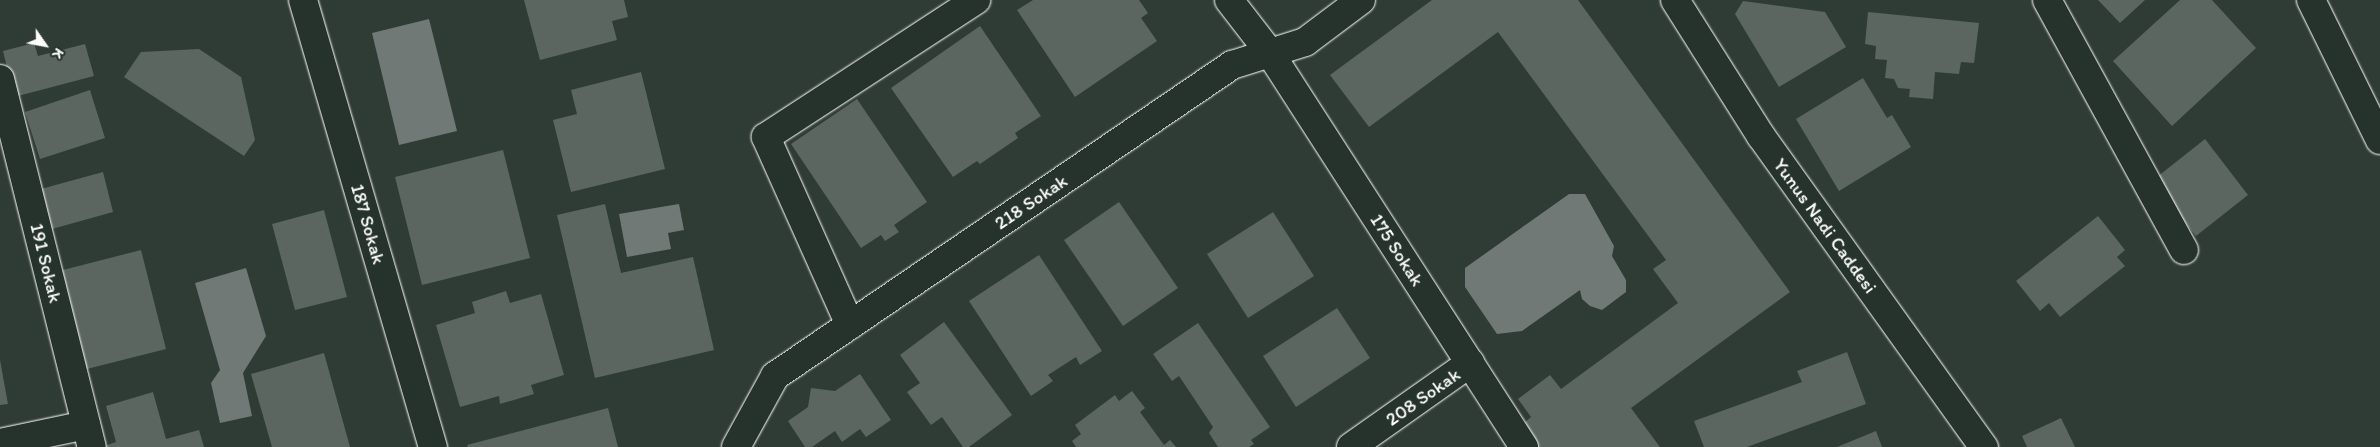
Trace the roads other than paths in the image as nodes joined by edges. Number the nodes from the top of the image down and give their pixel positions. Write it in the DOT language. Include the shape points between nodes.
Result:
graph roads {
  1 [pos="303,0"];
  2 [pos="976,0"];
  3 [pos="1229,0"];
  4 [pos="1361,0"];
  5 [pos="1675,0"];
  6 [pos="2047,0"];
  7 [pos="2311,0"];
  8 [pos="1270,53"];
  9 [pos="0,78"];
  10 [pos="2380,140"];
  11 [pos="2184,250"];
  12 [pos="850,326"];
  13 [pos="1470,363"];
  14 [pos="89,436"];
  15 [pos="0,443"];
  16 [pos="433,447"];
  17 [pos="736,447"];
  18 [pos="1351,447"];
  19 [pos="1524,447"];
  20 [pos="1984,447"];
  1 -- 16 [label="street, 187 Sokak"];
  2 -- 12 [label="street" via="766,137"];
  3 -- 8 [label="street, 175 Sokak"];
  4 -- 8 [label="street, 218 Sokak" via="1305,42"];
  5 -- 20 [label="street, Yunus Nadi Caddesi" via="1761,136"];
  6 -- 11 [label="street"];
  7 -- 10 [label="street"];
  8 -- 12 [label="street, 218 Sokak" via="1232,65"];
  8 -- 13 [label="street, 175 Sokak"];
  9 -- 14 [label="street, 191 Sokak"];
  12 -- 17 [label="street, 218 Sokak" via="775,376"];
  13 -- 18 [label="street, 208 Sokak"];
  13 -- 19 [label="street, 175 Sokak"];
  14 -- 15 [label="street"];
}
